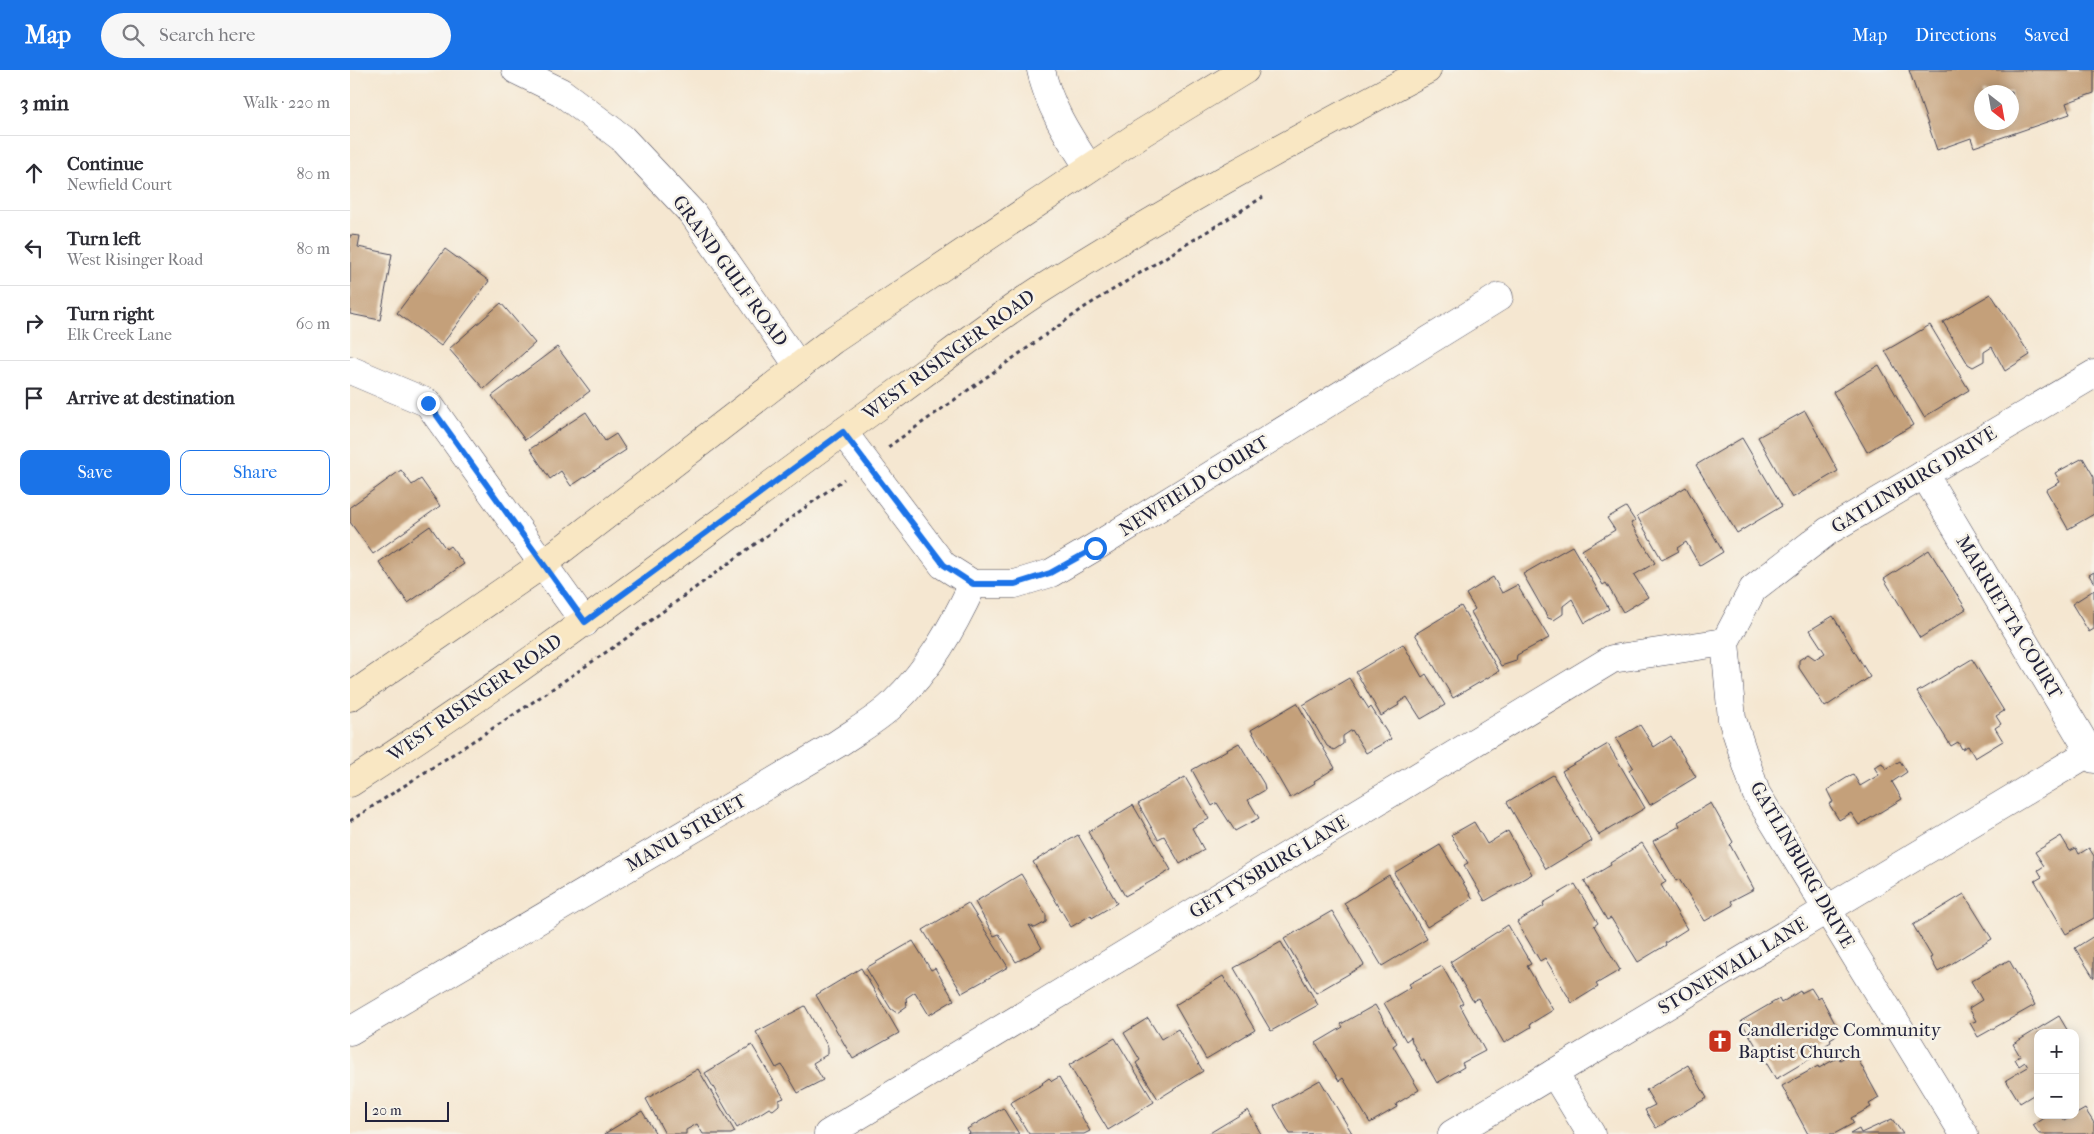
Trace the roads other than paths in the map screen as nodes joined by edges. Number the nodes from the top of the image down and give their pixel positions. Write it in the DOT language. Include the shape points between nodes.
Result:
graph roads {
  1 [pos="516,70"];
  2 [pos="1041,70"];
  3 [pos="1245,70"];
  4 [pos="1427,70"];
  5 [pos="1089,168"];
  6 [pos="1499,297"];
  7 [pos="799,367"];
  8 [pos="350,370"];
  9 [pos="2094,374"];
  10 [pos="843,432"];
  11 [pos="1924,474"];
  12 [pos="543,564"];
  13 [pos="973,584"];
  14 [pos="585,622"];
  15 [pos="1725,642"];
  16 [pos="350,697"];
  17 [pos="2092,755"];
  18 [pos="350,783"];
  19 [pos="1827,910"];
  20 [pos="350,1031"];
  21 [pos="1554,1073"];
  22 [pos="828,1134"];
  23 [pos="1452,1134"];
  24 [pos="1591,1134"];
  25 [pos="1964,1134"];
  1 -- 7 [label="street, GRAND GULF ROAD" via="561,92 622,138 693,214"];
  2 -- 5 [label="street" via="1061,125"];
  3 -- 5 [label="main road"];
  4 -- 10 [label="main road, WEST RISINGER ROAD" via="1183,202 1040,290"];
  5 -- 7 [label="main road" via="833,340"];
  6 -- 13 [label="street, NEWFIELD COURT" via="1050,573 1015,584"];
  7 -- 12 [label="main road"];
  8 -- 12 [label="street" via="428,403"];
  9 -- 11 [label="street, GATLINBURG DRIVE"];
  10 -- 13 [label="street" via="944,565"];
  10 -- 14 [label="main road, WEST RISINGER ROAD"];
  11 -- 15 [label="street, GATLINBURG DRIVE" via="1828,531 1753,589"];
  11 -- 17 [label="street, MARRIETTA COURT"];
  12 -- 14 [label="street"];
  12 -- 16 [label="main road"];
  13 -- 20 [label="street, MANU STREET" via="929,665 892,705 838,744"];
  14 -- 18 [label="main road, WEST RISINGER ROAD"];
  15 -- 19 [label="street, GATLINBURG DRIVE" via="1732,719 1756,793"];
  15 -- 22 [label="street, GETTYSBURG LANE" via="1612,659"];
  17 -- 19 [label="street, STONEWALL LANE"];
  19 -- 21 [label="street, STONEWALL LANE"];
  19 -- 25 [label="street, GATLINBURG DRIVE"];
  21 -- 23 [label="street, STONEWALL LANE"];
  21 -- 24 [label="street"];
}
